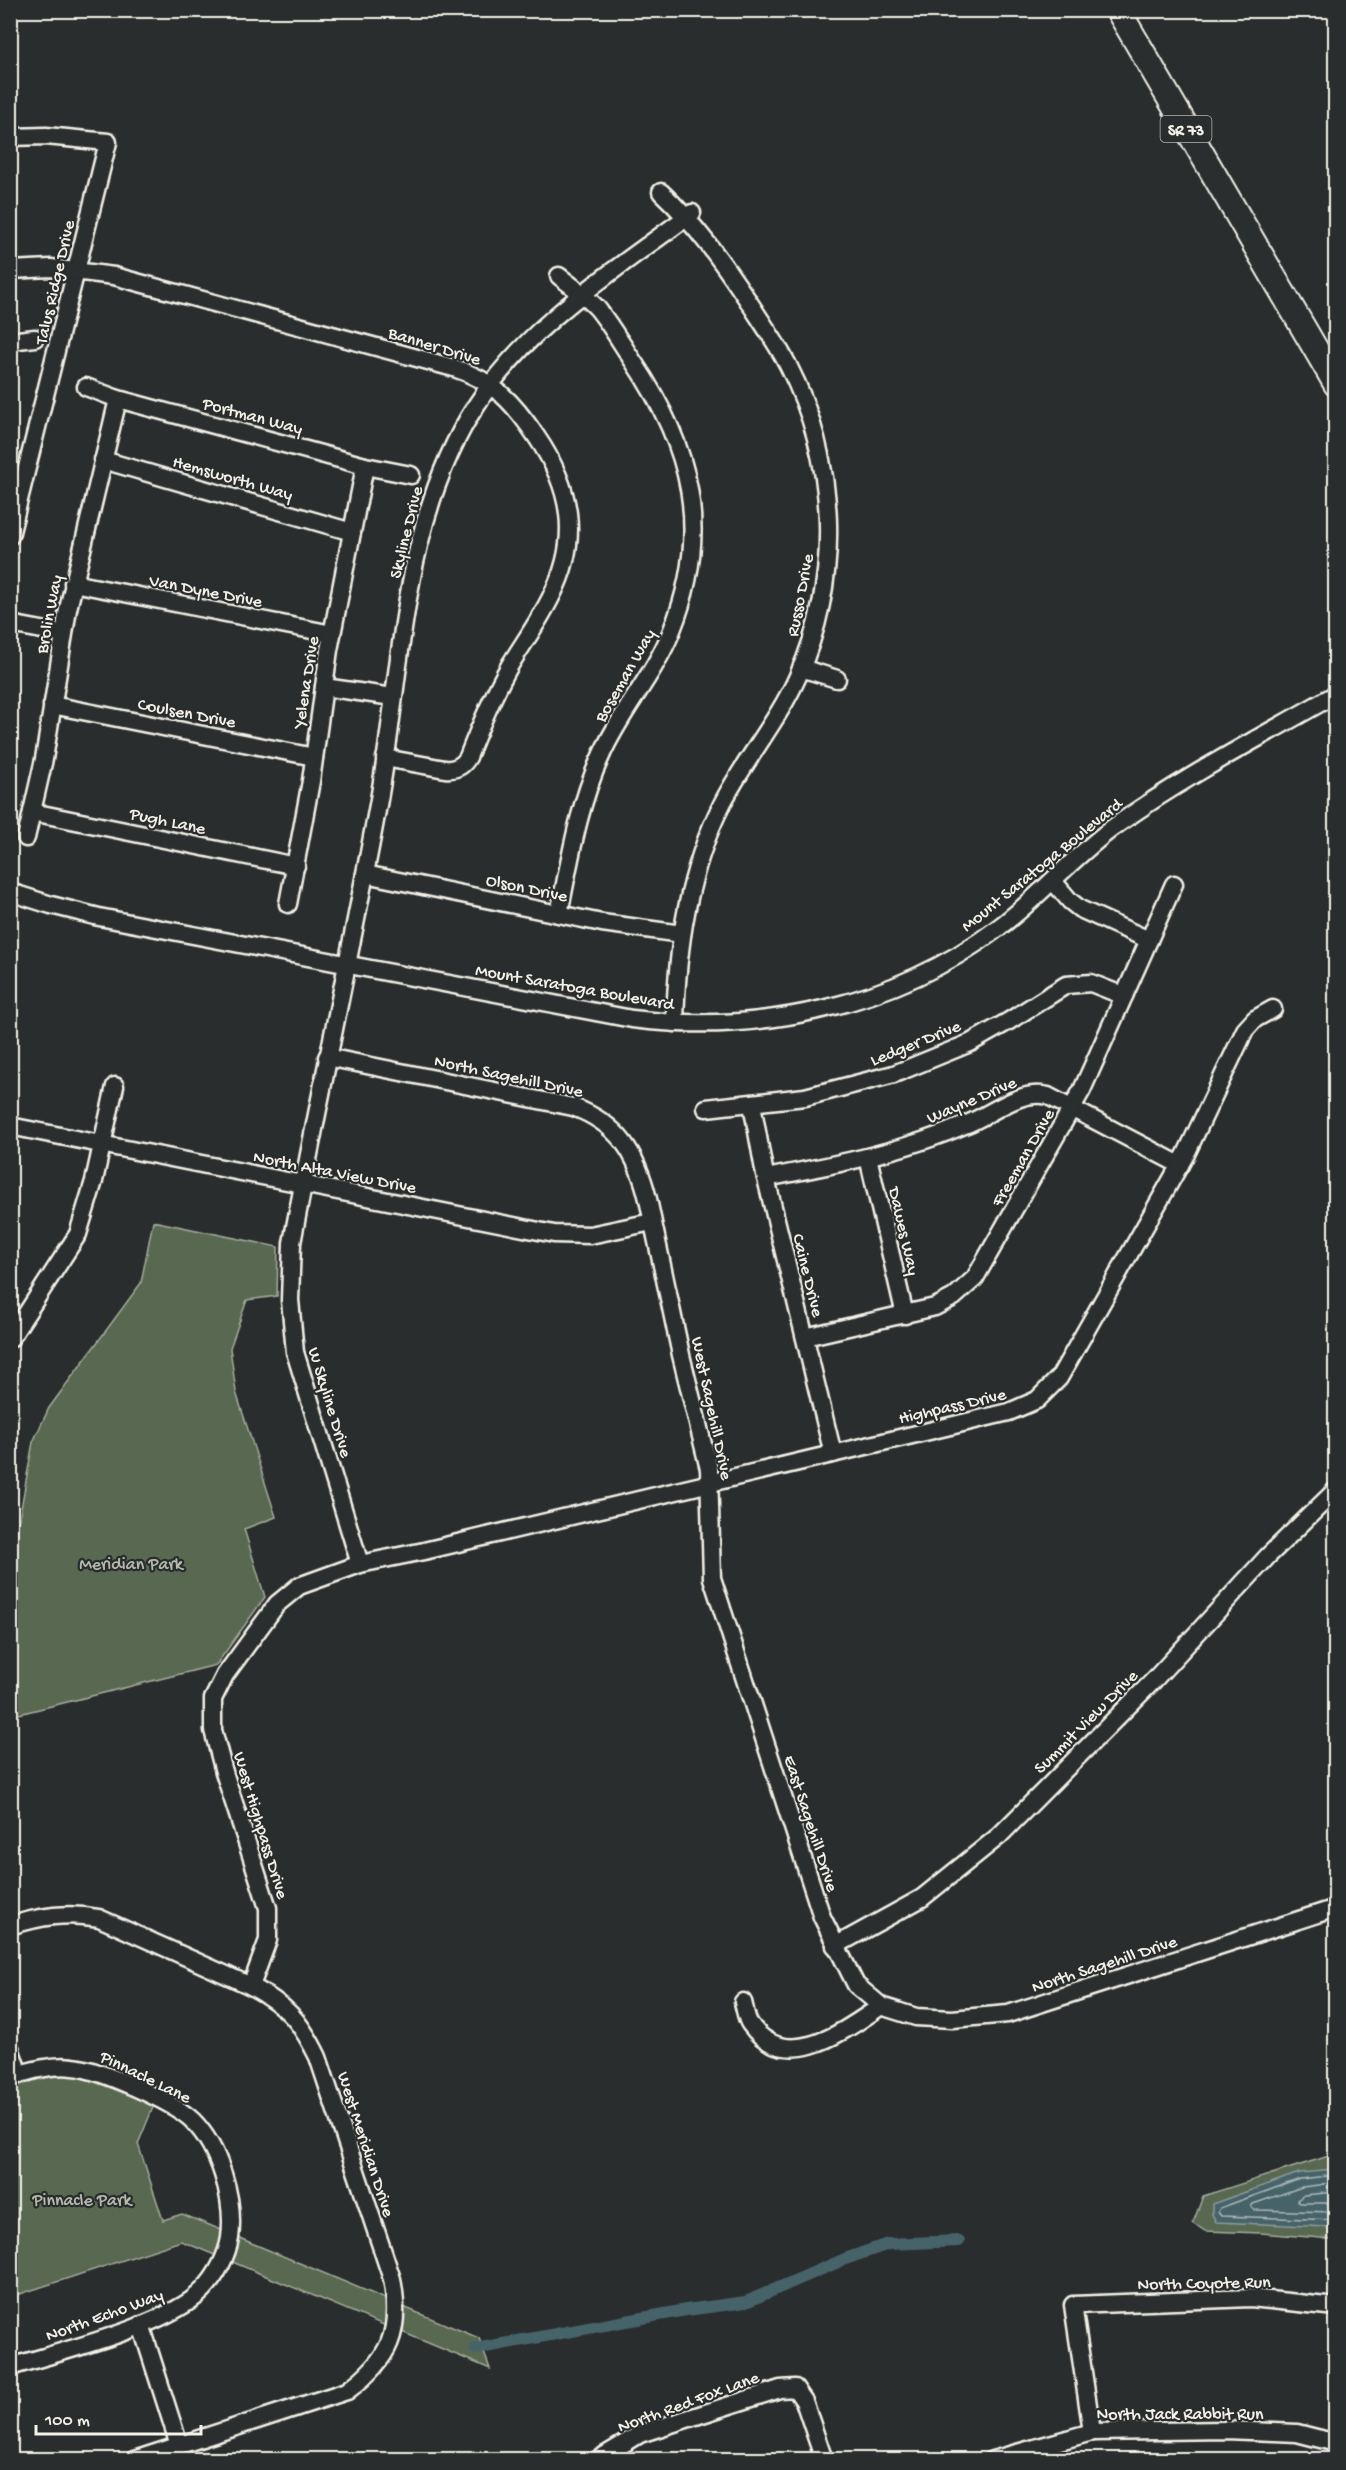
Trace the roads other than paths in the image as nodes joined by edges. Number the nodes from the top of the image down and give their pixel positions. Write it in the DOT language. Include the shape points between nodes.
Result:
graph roads {
  1 [pos="1118,10"];
  2 [pos="10,137"];
  3 [pos="661,192"];
  4 [pos="689,215"];
  5 [pos="10,270"];
  6 [pos="76,270"];
  7 [pos="559,276"];
  8 [pos="583,294"];
  9 [pos="35,338"];
  10 [pos="10,341"];
  11 [pos="1335,384"];
  12 [pos="490,386"];
  13 [pos="86,387"];
  14 [pos="118,399"];
  15 [pos="103,460"];
  16 [pos="365,466"];
  17 [pos="411,475"];
  18 [pos="352,532"];
  19 [pos="10,536"];
  20 [pos="73,583"];
  21 [pos="10,624"];
  22 [pos="63,634"];
  23 [pos="332,634"];
  24 [pos="801,668"];
  25 [pos="837,679"];
  26 [pos="324,687"];
  27 [pos="1335,694"];
  28 [pos="393,697"];
  29 [pos="52,705"];
  30 [pos="314,756"];
  31 [pos="386,758"];
  32 [pos="32,812"];
  33 [pos="26,838"];
  34 [pos="296,866"];
  35 [pos="365,874"];
  36 [pos="1053,881"];
  37 [pos="1174,884"];
  38 [pos="10,892"];
  39 [pos="288,904"];
  40 [pos="559,914"];
  41 [pos="682,934"];
  42 [pos="1149,940"];
  43 [pos="347,964"];
  44 [pos="1124,996"];
  45 [pos="1273,1009"];
  46 [pos="675,1023"];
  47 [pos="327,1058"];
  48 [pos="115,1086"];
  49 [pos="752,1104"];
  50 [pos="706,1108"];
  51 [pos="1072,1108"];
  52 [pos="10,1126"];
  53 [pos="102,1146"];
  54 [pos="868,1157"];
  55 [pos="1180,1165"];
  56 [pos="766,1178"];
  57 [pos="303,1184"];
  58 [pos="652,1222"];
  59 [pos="905,1315"];
  60 [pos="805,1337"];
  61 [pos="10,1339"];
  62 [pos="833,1454"];
  63 [pos="711,1483"];
  64 [pos="1335,1490"];
  65 [pos="360,1564"];
  66 [pos="731,1639"];
  67 [pos="1335,1908"];
  68 [pos="10,1926"];
  69 [pos="835,1946"];
  70 [pos="251,1986"];
  71 [pos="743,2002"];
  72 [pos="880,2006"];
  73 [pos="10,2048"];
  74 [pos="15,2076"];
  75 [pos="224,2256"];
  76 [pos="1335,2307"];
  77 [pos="141,2325"];
  78 [pos="10,2367"];
  79 [pos="1092,2432"];
  80 [pos="1335,2443"];
  81 [pos="179,2445"];
  82 [pos="134,2460"];
  83 [pos="597,2460"];
  84 [pos="824,2460"];
  85 [pos="992,2460"];
  1 -- 11 [label="highway, SR 73"];
  2 -- 6 [label="street, Talus Ridge Drive" via="108,142"];
  3 -- 4 [label="street, Russo Drive"];
  4 -- 8 [label="street, Skyline Drive"];
  4 -- 24 [label="street, Russo Drive" via="780,350 816,440 827,496 828,551 818,615"];
  5 -- 6 [label="street, Banner Drive"];
  6 -- 12 [label="street, Banner Drive" via="114,276 454,368"];
  6 -- 19 [label="street, Talus Ridge Drive"];
  7 -- 8 [label="street, Boseman Way"];
  8 -- 12 [label="street, Skyline Drive" via="532,337"];
  8 -- 40 [label="street, Boseman Way" via="604,318 667,416 687,474 692,529 689,571 679,613 662,653 619,720 592,778 578,821"];
  9 -- 10 [label="street"];
  12 -- 28 [label="street, Skyline Drive" via="457,438 433,498 417,556"];
  12 -- 31 [label="street, Banner Drive" via="520,412 558,473 568,511 566,560 552,597 498,687 466,761 450,769"];
  13 -- 14 [label="street, Portman Way"];
  14 -- 15 [label="street, Brolin Way"];
  14 -- 16 [label="street, Portman Way"];
  15 -- 18 [label="street, Hemsworth Way"];
  15 -- 20 [label="street, Brolin Way"];
  16 -- 17 [label="street, Portman Way"];
  16 -- 18 [label="street, Yelena Drive"];
  18 -- 23 [label="street, Yelena Drive"];
  20 -- 22 [label="street, Brolin Way"];
  20 -- 23 [label="street, Van Dyne Drive"];
  21 -- 22 [label="street"];
  22 -- 29 [label="street, Brolin Way"];
  23 -- 26 [label="street, Yelena Drive"];
  24 -- 25 [label="street"];
  24 -- 41 [label="street, Russo Drive" via="779,714 736,779 714,822 697,866"];
  26 -- 28 [label="street"];
  26 -- 30 [label="street, Yelena Drive"];
  27 -- 36 [label="street, Mount Saratoga Boulevard" via="1148,804 1107,832"];
  28 -- 31 [label="street, Skyline Drive"];
  29 -- 30 [label="street, Coulsen Drive"];
  29 -- 32 [label="street, Brolin Way"];
  30 -- 34 [label="street, Yelena Drive"];
  31 -- 35 [label="street, Skyline Drive"];
  32 -- 33 [label="street, Brolin Way"];
  32 -- 34 [label="street, Pugh Lane"];
  34 -- 39 [label="street, Yelena Drive"];
  35 -- 40 [label="street, Olson Drive"];
  35 -- 43 [label="street, Skyline Drive"];
  36 -- 42 [label="street" via="1080,909"];
  36 -- 46 [label="street, Mount Saratoga Boulevard" via="978,942 937,967 885,990 780,1017 718,1024"];
  37 -- 42 [label="street, Freeman Drive"];
  38 -- 43 [label="street, Mount Saratoga Boulevard" via="83,914"];
  40 -- 41 [label="street, Olson Drive"];
  41 -- 46 [label="street, Russo Drive"];
  42 -- 44 [label="street, Freeman Drive"];
  43 -- 46 [label="street, Mount Saratoga Boulevard" via="632,1019"];
  43 -- 47 [label="street, W Skyline Drive"];
  44 -- 49 [label="street, Ledger Drive" via="1090,983 1066,984 989,1032 914,1067 828,1093"];
  44 -- 51 [label="street, Freeman Drive"];
  45 -- 55 [label="street, Highpass Drive" via="1245,1030"];
  47 -- 57 [label="street, W Skyline Drive"];
  47 -- 58 [label="street, North Sagehill Drive" via="588,1112 614,1131 632,1154 642,1174"];
  48 -- 53 [label="street"];
  49 -- 50 [label="street, Ledger Drive"];
  49 -- 56 [label="street, Caine Drive"];
  51 -- 54 [label="street, Wayne Drive" via="1048,1096 1028,1095 950,1131"];
  51 -- 55 [label="street, Wayne Drive"];
  51 -- 59 [label="street, Freeman Drive" via="975,1278 945,1303"];
  52 -- 53 [label="street, North Alta View Drive"];
  53 -- 57 [label="street, North Alta View Drive"];
  53 -- 61 [label="street" via="78,1234"];
  54 -- 56 [label="street, Wayne Drive"];
  54 -- 59 [label="street, Dawes Way"];
  55 -- 62 [label="street, Highpass Drive" via="1059,1378 1046,1394 1019,1409"];
  56 -- 60 [label="street, Caine Drive"];
  57 -- 58 [label="street, North Alta View Drive" via="554,1234 591,1235"];
  57 -- 65 [label="street, W Skyline Drive" via="292,1243 290,1300 295,1352"];
  58 -- 63 [label="street, West Sagehill Drive"];
  59 -- 60 [label="street, Freeman Drive"];
  60 -- 62 [label="street, Caine Drive"];
  62 -- 63 [label="street, Highpass Drive"];
  63 -- 65 [label="street, Highpass Drive"];
  63 -- 66 [label="street, West Sagehill Drive" via="712,1578"];
  64 -- 69 [label="street, Summit View Drive" via="999,1836 922,1898"];
  65 -- 70 [label="street, West Highpass Drive" via="299,1586 277,1604 213,1699 213,1730 270,1921 266,1952"];
  66 -- 69 [label="street, East Sagehill Drive" via="822,1917"];
  67 -- 72 [label="street, North Sagehill Drive" via="1008,2014 952,2019 916,2017"];
  68 -- 70 [label="street, West Meridian Drive" via="48,1915 99,1918"];
  69 -- 72 [label="street, East Sagehill Drive" via="856,1985"];
  70 -- 81 [label="street, West Meridian Drive" via="293,2016 318,2057 392,2279 396,2317 381,2361 346,2391"];
  71 -- 72 [label="street" via="749,2023 768,2042 798,2048 830,2038"];
  73 -- 74 [label="street"];
  74 -- 75 [label="street, Pinnacle Lane" via="58,2066 87,2069 176,2108 190,2119 212,2148 228,2199 230,2239"];
  75 -- 77 [label="street, North Echo Way" via="203,2290"];
  76 -- 79 [label="street, North Coyote Run" via="1251,2298 1073,2305"];
  77 -- 78 [label="street, North Echo Way"];
  77 -- 81 [label="street"];
  79 -- 80 [label="street, North Jack Rabbit Run" via="1297,2433"];
  79 -- 85 [label="street, North Jack Rabbit Run"];
  81 -- 82 [label="street, West Meridian Drive"];
  83 -- 84 [label="street, North Red Fox Lane" via="640,2434 780,2389 795,2388 804,2401"];
}
